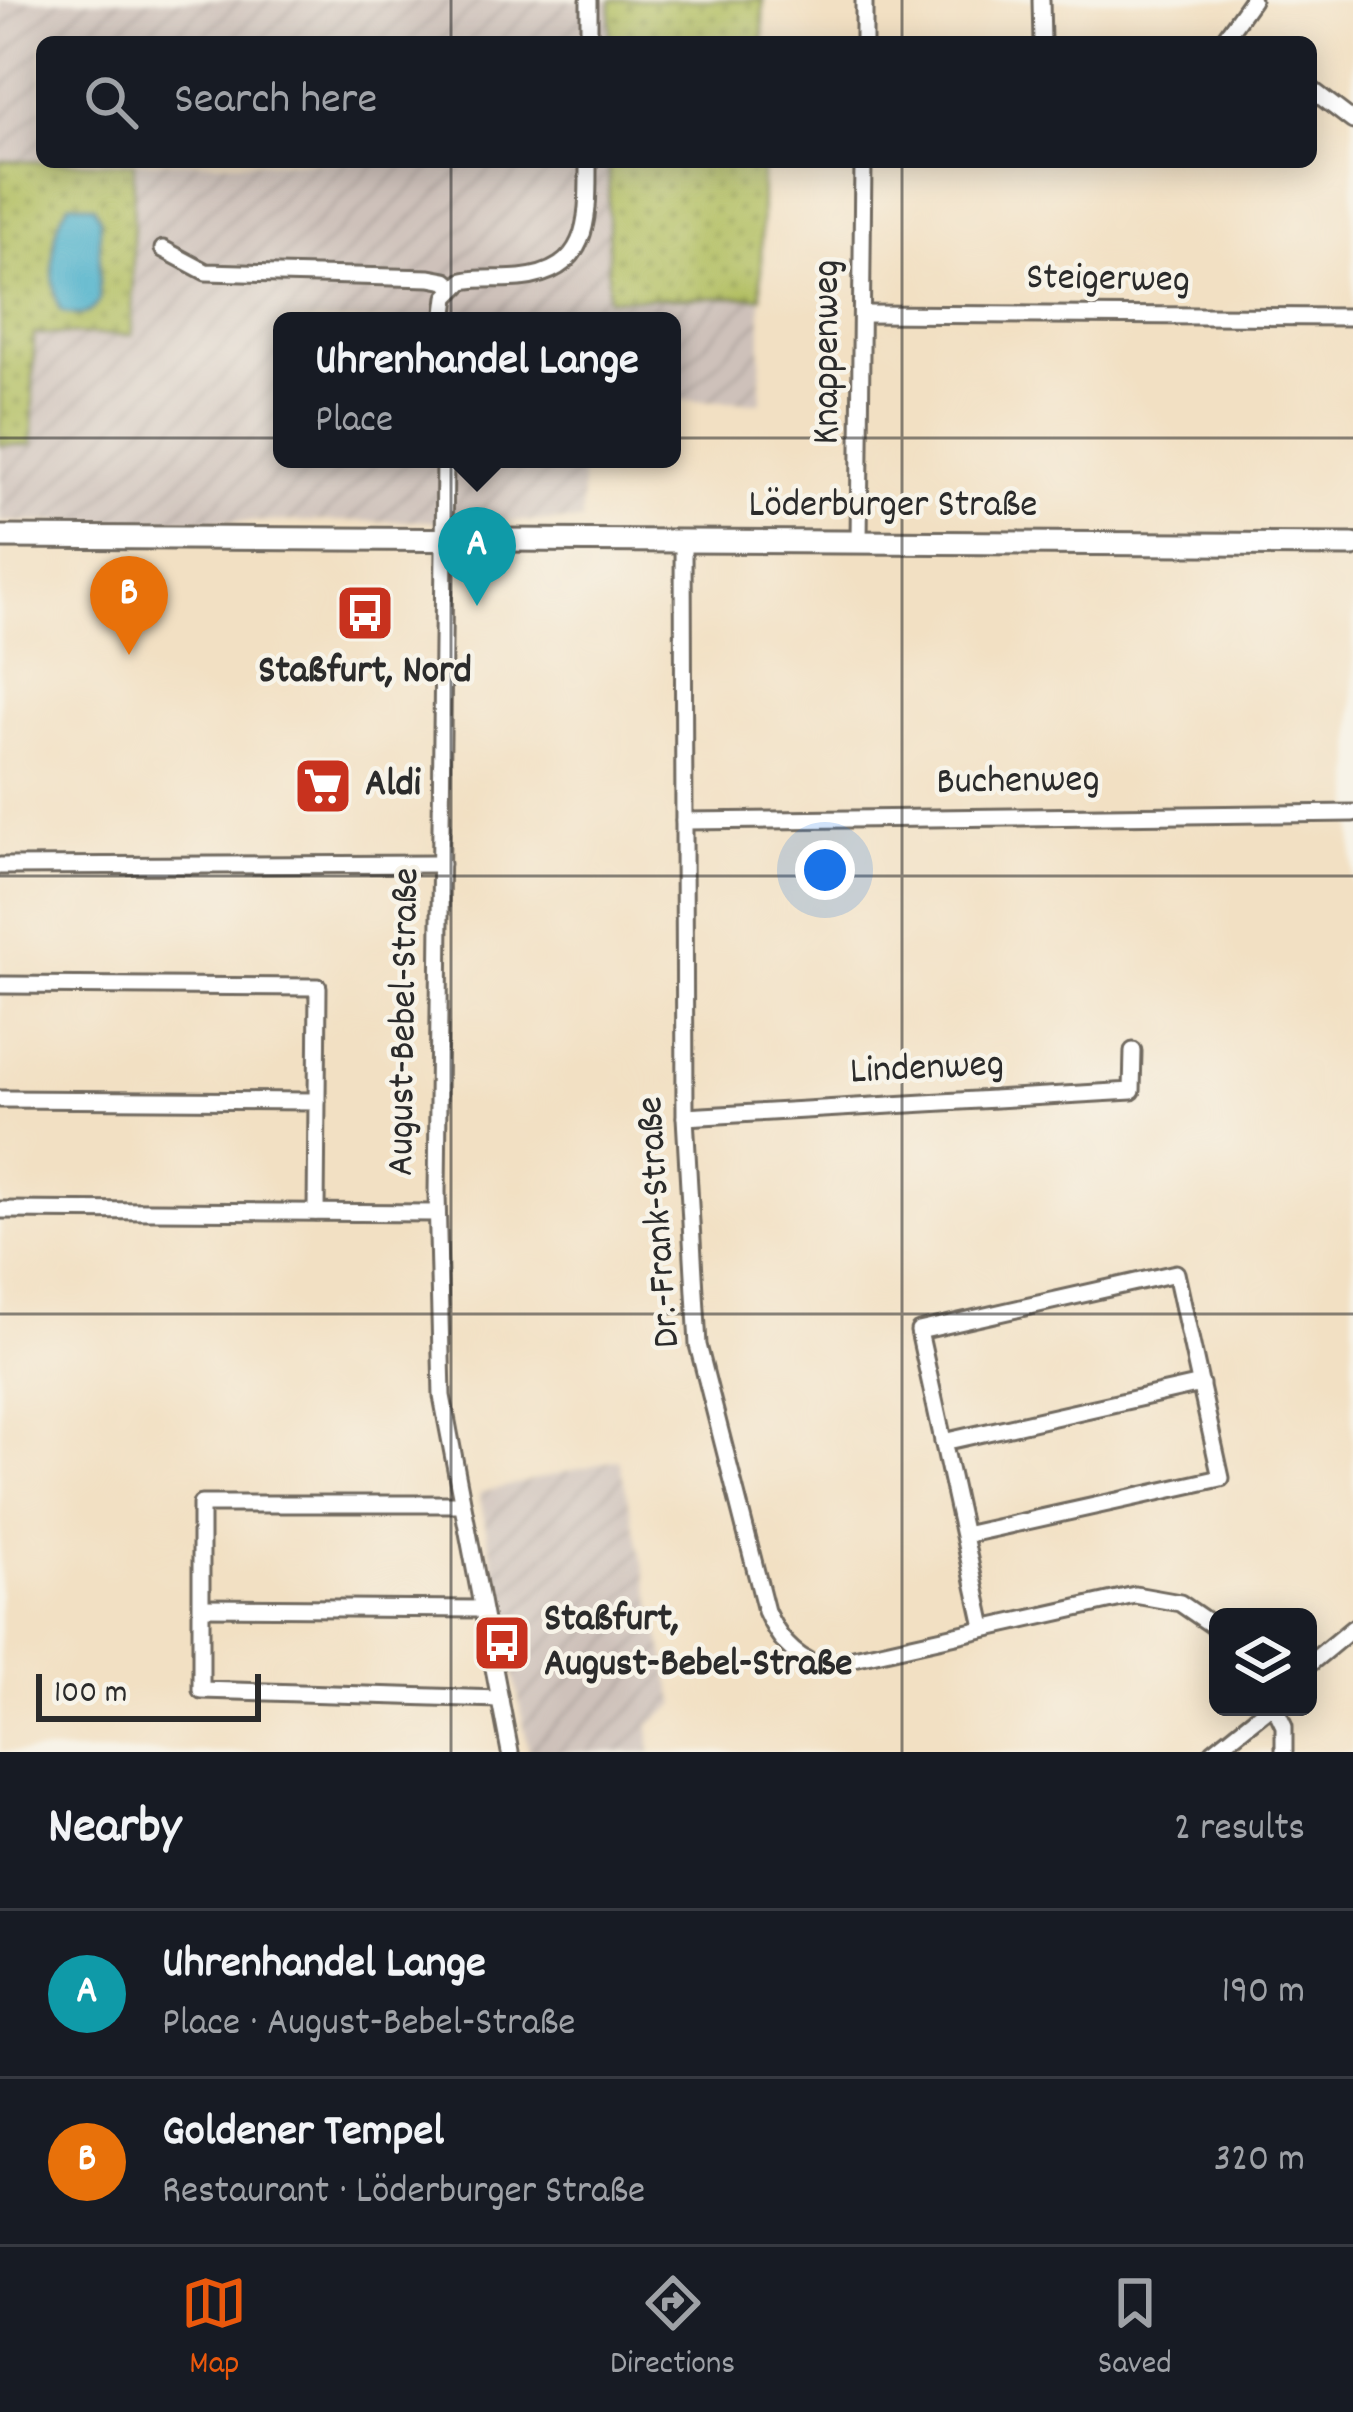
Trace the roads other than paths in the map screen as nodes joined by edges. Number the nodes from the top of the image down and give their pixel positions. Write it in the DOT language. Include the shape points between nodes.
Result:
graph roads {
  1 [pos="589,0"];
  2 [pos="864,0"];
  3 [pos="1042,0"];
  4 [pos="1252,0"];
  5 [pos="589,36"];
  6 [pos="864,36"];
  7 [pos="1042,36"];
  8 [pos="1226,36"];
  9 [pos="1317,94"];
  10 [pos="1353,121"];
  11 [pos="588,168"];
  12 [pos="863,168"];
  13 [pos="163,250"];
  14 [pos="453,287"];
  15 [pos="445,312"];
  16 [pos="862,314"];
  17 [pos="1353,316"];
  18 [pos="446,468"];
  19 [pos="0,537"];
  20 [pos="446,540"];
  21 [pos="683,541"];
  22 [pos="859,542"];
  23 [pos="1353,545"];
  24 [pos="1353,813"];
  25 [pos="684,821"];
  26 [pos="441,864"];
  27 [pos="0,866"];
  28 [pos="0,985"];
  29 [pos="1132,1051"];
  30 [pos="0,1099"];
  31 [pos="317,1101"];
  32 [pos="685,1118"];
  33 [pos="0,1210"];
  34 [pos="316,1212"];
  35 [pos="437,1213"];
  36 [pos="1201,1384"];
  37 [pos="943,1442"];
  38 [pos="461,1504"];
  39 [pos="964,1535"];
  40 [pos="202,1607"];
  41 [pos="481,1610"];
  42 [pos="1209,1623"];
  43 [pos="984,1627"];
  44 [pos="1353,1628"];
  45 [pos="1317,1658"];
  46 [pos="500,1699"];
  47 [pos="1260,1716"];
  48 [pos="1278,1716"];
  49 [pos="510,1752"];
  50 [pos="1214,1752"];
  51 [pos="1284,1752"];
  1 -- 5 [label="street"];
  2 -- 6 [label="street"];
  3 -- 7 [label="street"];
  4 -- 8 [label="street"];
  9 -- 10 [label="street"];
  11 -- 14 [label="street" via="586,224 565,262 531,277 476,278"];
  12 -- 16 [label="street, Knappenweg"];
  13 -- 14 [label="street" via="206,272 430,278"];
  14 -- 15 [label="street"];
  16 -- 17 [label="street, Steigerweg"];
  16 -- 22 [label="street, Knappenweg"];
  18 -- 20 [label="street, August-Bebel-Straße"];
  19 -- 20 [label="street, Löderburger Straße"];
  20 -- 21 [label="street, Löderburger Straße"];
  20 -- 26 [label="street, August-Bebel-Straße"];
  21 -- 22 [label="street, Löderburger Straße"];
  21 -- 25 [label="street, Dr.-Frank-Straße"];
  22 -- 23 [label="street, Löderburger Straße"];
  24 -- 25 [label="street, Buchenweg"];
  25 -- 32 [label="street, Dr.-Frank-Straße"];
  26 -- 27 [label="street"];
  26 -- 35 [label="street, August-Bebel-Straße"];
  28 -- 31 [label="street" via="318,987"];
  29 -- 32 [label="street, Lindenweg" via="1132,1091"];
  30 -- 31 [label="street"];
  31 -- 34 [label="street"];
  32 -- 43 [label="street, Dr.-Frank-Straße" via="698,1345 775,1631 818,1666"];
  33 -- 34 [label="street"];
  34 -- 35 [label="street"];
  35 -- 38 [label="street, August-Bebel-Straße" via="442,1396"];
  36 -- 37 [label="street"];
  36 -- 37 [label="street" via="1176,1273 919,1330"];
  36 -- 39 [label="street" via="1221,1478"];
  37 -- 39 [label="street"];
  38 -- 40 [label="street" via="200,1504"];
  38 -- 41 [label="street, August-Bebel-Straße"];
  39 -- 43 [label="street"];
  40 -- 41 [label="street"];
  40 -- 46 [label="street" via="201,1690"];
  41 -- 46 [label="street, August-Bebel-Straße"];
  42 -- 43 [label="street, Dr.-Frank-Straße" via="1149,1595"];
  44 -- 45 [label="street"];
  46 -- 49 [label="street, August-Bebel-Straße"];
  47 -- 50 [label="street"];
  48 -- 51 [label="street"];
}
